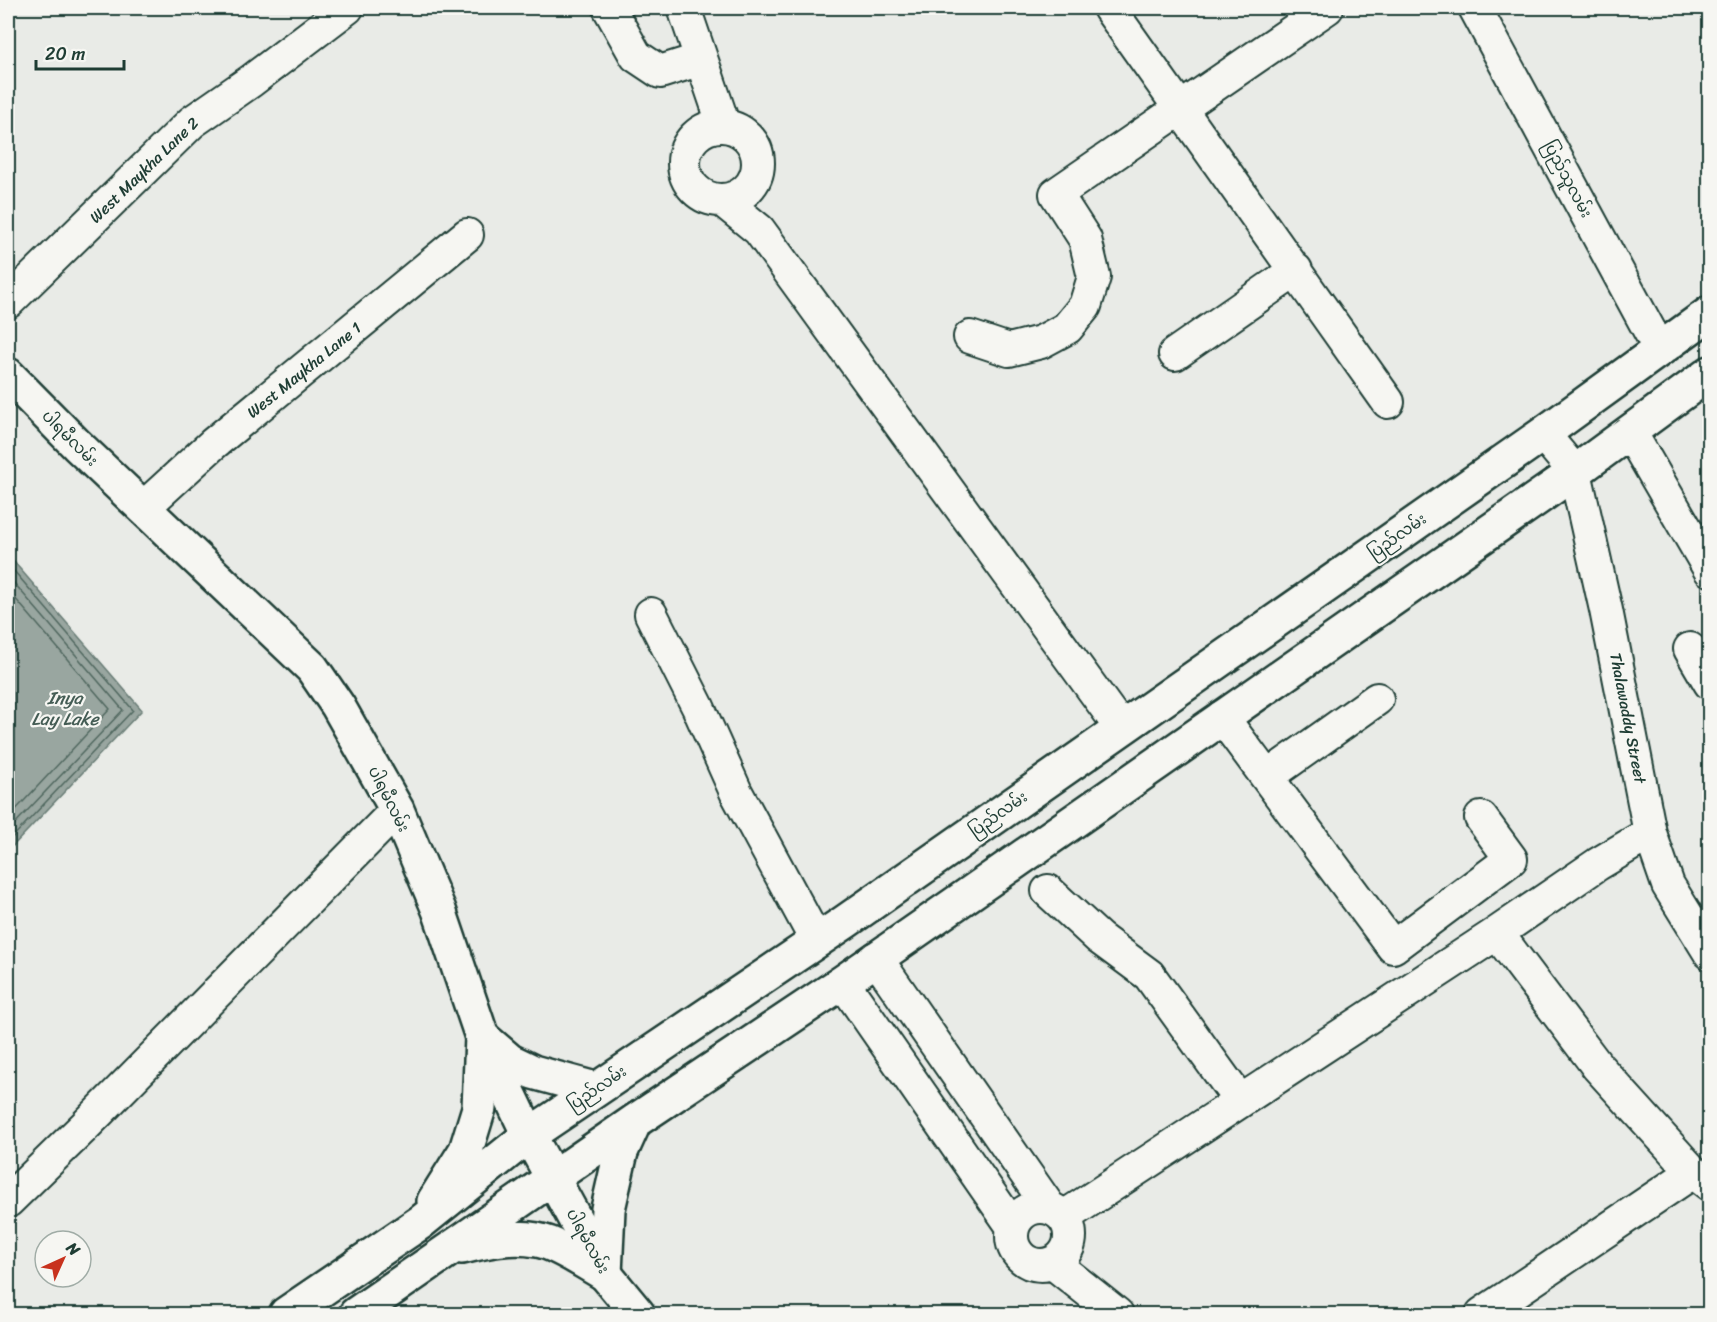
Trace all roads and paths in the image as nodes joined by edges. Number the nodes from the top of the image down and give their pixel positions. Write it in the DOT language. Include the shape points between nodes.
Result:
graph roads {
  1 [pos="347,8"];
  2 [pos="609,8"];
  3 [pos="684,8"];
  4 [pos="1109,8"];
  5 [pos="1327,8"];
  6 [pos="1478,9"];
  7 [pos="701,59"];
  8 [pos="1182,108"];
  9 [pos="724,126"];
  10 [pos="722,200"];
  11 [pos="467,235"];
  12 [pos="1296,270"];
  13 [pos="8,302"];
  14 [pos="1710,313"];
  15 [pos="969,337"];
  16 [pos="1660,350"];
  17 [pos="1175,354"];
  18 [pos="1710,373"];
  19 [pos="8,375"];
  20 [pos="1388,402"];
  21 [pos="1630,432"];
  22 [pos="1543,434"];
  23 [pos="1575,471"];
  24 [pos="143,508"];
  25 [pos="1710,570"];
  26 [pos="651,614"];
  27 [pos="1690,649"];
  28 [pos="1710,683"];
  29 [pos="1377,699"];
  30 [pos="1222,717"];
  31 [pos="1121,728"];
  32 [pos="1267,777"];
  33 [pos="397,810"];
  34 [pos="1481,818"];
  35 [pos="1650,833"];
  36 [pos="1048,891"];
  37 [pos="1497,933"];
  38 [pos="816,940"];
  39 [pos="1710,954"];
  40 [pos="876,958"];
  41 [pos="843,982"];
  42 [pos="482,1037"];
  43 [pos="595,1089"];
  44 [pos="1240,1101"];
  45 [pos="635,1121"];
  46 [pos="529,1135"];
  47 [pos="553,1179"];
  48 [pos="1701,1179"];
  49 [pos="8,1201"];
  50 [pos="1056,1212"];
  51 [pos="421,1222"];
  52 [pos="1013,1227"];
  53 [pos="447,1251"];
  54 [pos="1053,1263"];
  55 [pos="605,1274"];
  56 [pos="286,1314"];
  57 [pos="356,1314"];
  58 [pos="638,1314"];
  59 [pos="1118,1314"];
  60 [pos="1482,1314"];
  1 -- 13 [label="street, West Maykha Lane 2" via="192,122"];
  2 -- 7 [label="street" via="636,56 660,72"];
  3 -- 7 [label="street"];
  4 -- 8 [label="street"];
  5 -- 8 [label="street"];
  6 -- 16 [label="street, ပြည်သူလမ်း"];
  7 -- 9 [label="street"];
  8 -- 12 [label="street"];
  8 -- 15 [label="street" via="1056,194 1085,239 1094,277 1085,306 1067,328 1041,342 1009,350"];
  9 -- 10 [label="street" via="747,136 758,158 753,182 735,197"];
  9 -- 10 [label="street" via="700,132 686,150 684,162 691,184 700,193"];
  10 -- 31 [label="street" via="759,230"];
  11 -- 24 [label="street, West Maykha Lane 1" via="213,444"];
  12 -- 17 [label="street"];
  12 -- 20 [label="street"];
  14 -- 16 [label="main road, ပြည်လမ်း"];
  16 -- 22 [label="main road, ပြည်လမ်း"];
  18 -- 21 [label="main road"];
  19 -- 24 [label="main road, ပါရမီလမ်း"];
  21 -- 23 [label="main road"];
  21 -- 25 [label="street"];
  22 -- 23 [label="street"];
  22 -- 31 [label="main road, ပြည်လမ်း"];
  23 -- 30 [label="main road"];
  23 -- 35 [label="street, Thalawaddy Street"];
  24 -- 33 [label="main road, ပါရမီလမ်း" via="312,668"];
  26 -- 38 [label="street" via="736,792"];
  27 -- 28 [label="street"];
  29 -- 32 [label="street"];
  30 -- 32 [label="street"];
  30 -- 40 [label="main road"];
  31 -- 38 [label="main road, ပြည်လမ်း"];
  32 -- 34 [label="street" via="1393,947 1511,860"];
  33 -- 42 [label="main road, ပါရမီလမ်း" via="439,910"];
  33 -- 49 [label="street"];
  35 -- 37 [label="street"];
  35 -- 39 [label="street, Thalawaddy Street" via="1668,885"];
  36 -- 44 [label="street" via="1099,938 1149,975"];
  37 -- 44 [label="street"];
  37 -- 48 [label="street" via="1598,1067"];
  38 -- 43 [label="main road, ပြည်လမ်း"];
  40 -- 41 [label="main road"];
  40 -- 50 [label="street"];
  41 -- 45 [label="main road"];
  41 -- 52 [label="street"];
  42 -- 43 [label="main road" via="510,1061 533,1072"];
  42 -- 46 [label="main road, ပါရမီလမ်း"];
  42 -- 51 [label="main road" via="479,1108 466,1150"];
  43 -- 46 [label="main road, ပြည်လမ်း"];
  44 -- 50 [label="street"];
  45 -- 47 [label="main road"];
  45 -- 55 [label="main road" via="621,1152 608,1209"];
  46 -- 47 [label="main road, ပါရမီလမ်း"];
  46 -- 51 [label="main road, ပြည်လမ်း"];
  47 -- 53 [label="main road"];
  47 -- 55 [label="main road, ပါရမီလမ်း"];
  48 -- 60 [label="street"];
  50 -- 52 [label="street" via="1032,1208 1017,1218"];
  50 -- 54 [label="street" via="1069,1226 1071,1237 1069,1248"];
  51 -- 56 [label="main road, ပြည်လမ်း"];
  52 -- 54 [label="street" via="1018,1255 1034,1265"];
  53 -- 55 [label="main road" via="494,1239 538,1240"];
  53 -- 57 [label="main road"];
  54 -- 59 [label="street"];
  55 -- 58 [label="main road, ပါရမီလမ်း"];
}
